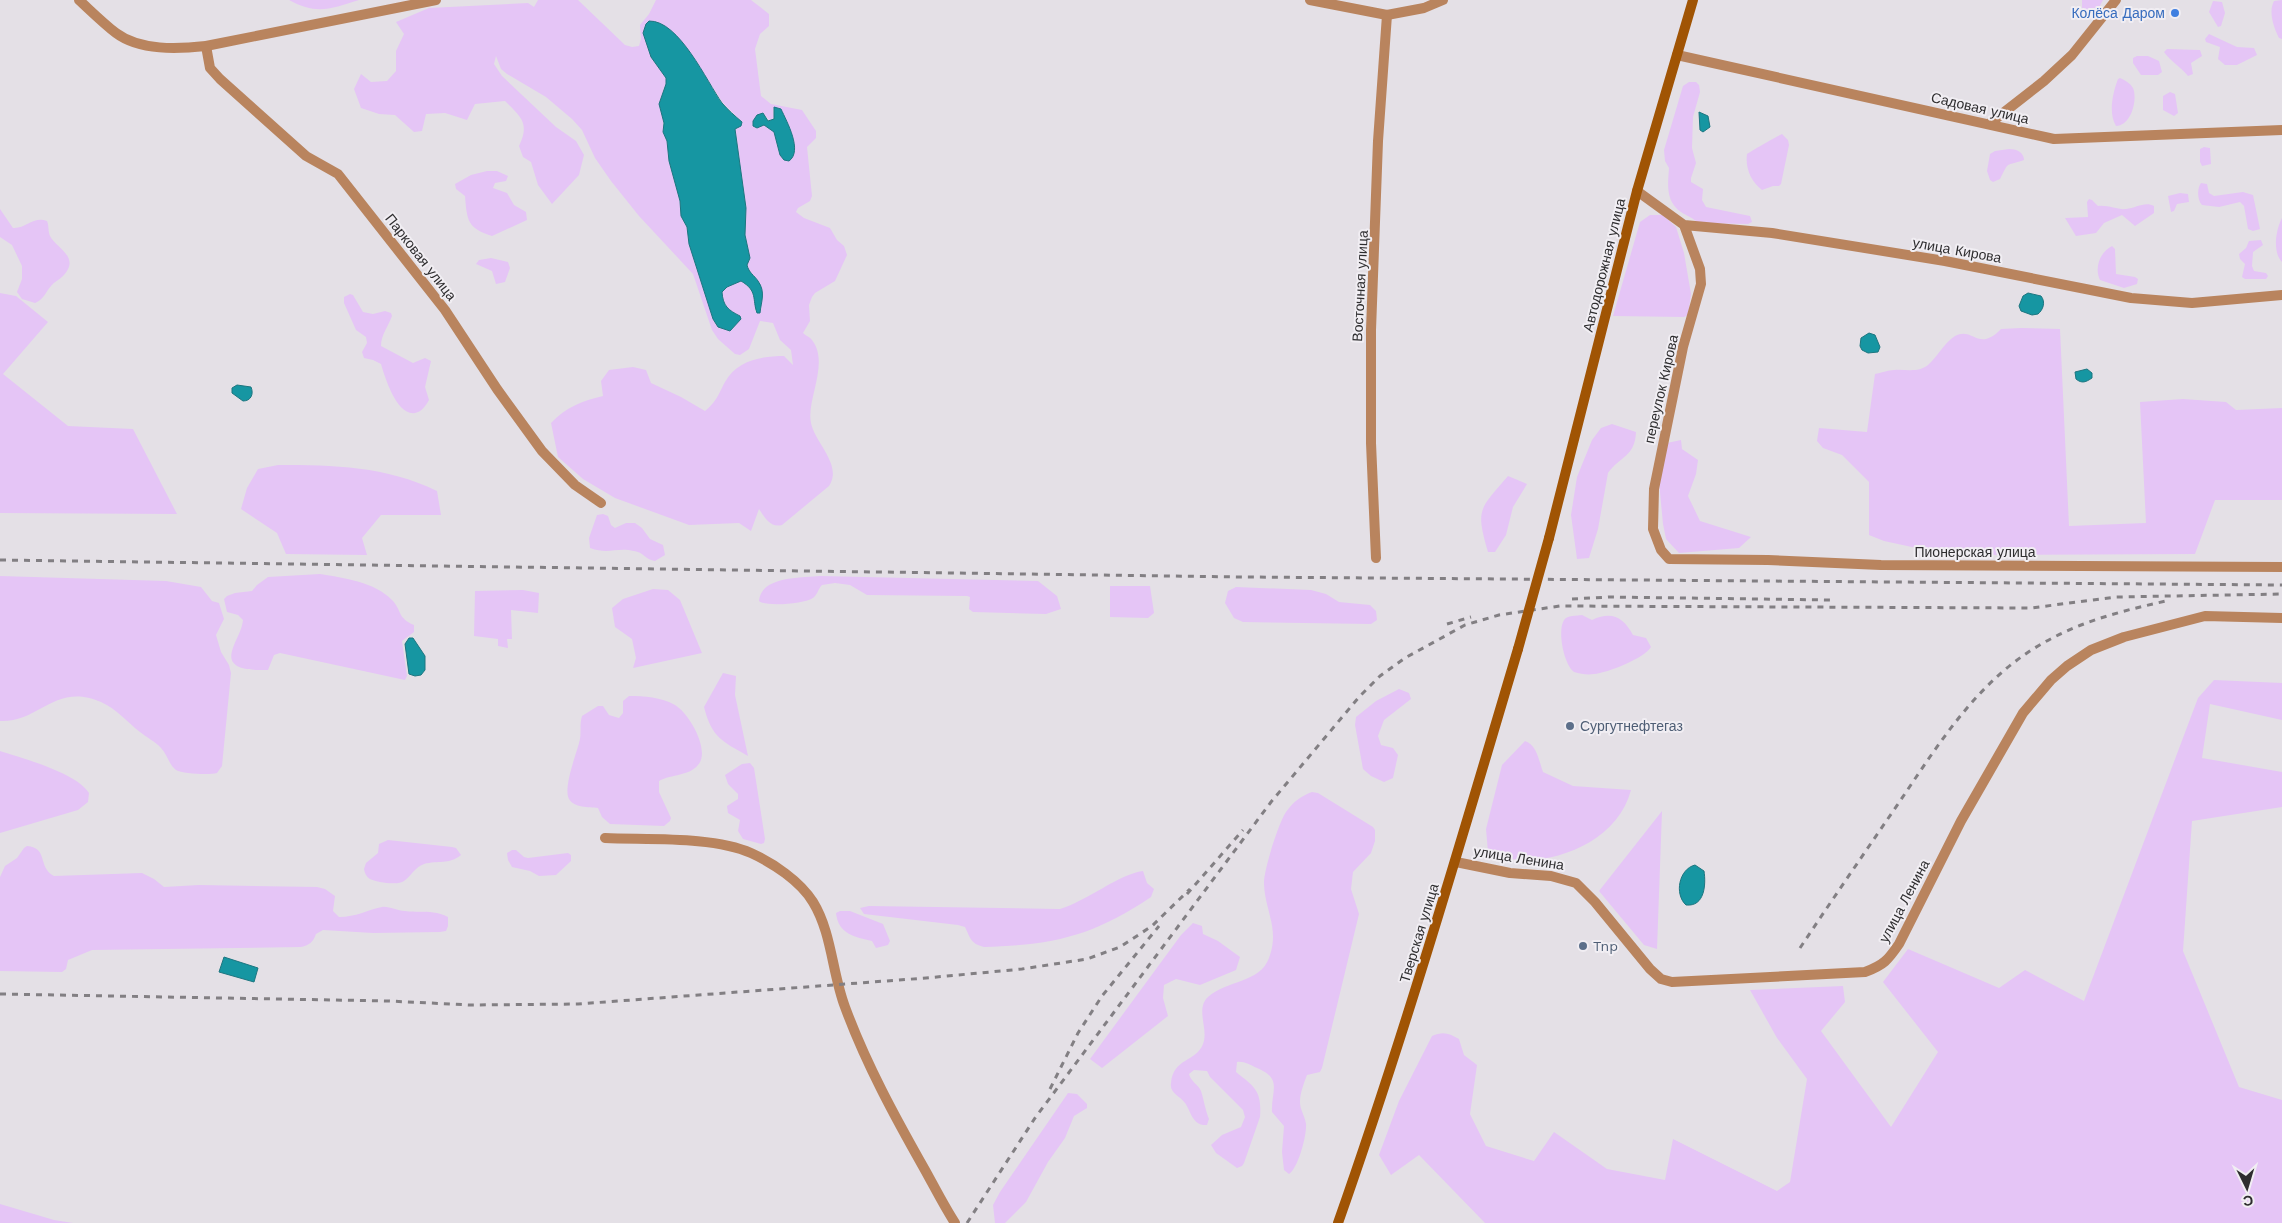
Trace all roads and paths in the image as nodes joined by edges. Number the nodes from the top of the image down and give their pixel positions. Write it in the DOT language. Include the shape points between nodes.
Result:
graph roads {
  1 [pos="79,0"];
  2 [pos="436,0"];
  3 [pos="1310,0"];
  4 [pos="1443,0"];
  5 [pos="1693,0"];
  6 [pos="2116,0"];
  7 [pos="1387,15"];
  8 [pos="206,46"];
  9 [pos="1677,55"];
  10 [pos="1989,124"];
  11 [pos="2282,130"];
  12 [pos="1637,191"];
  13 [pos="1684,225"];
  14 [pos="2282,295"];
  15 [pos="601,503"];
  16 [pos="1376,558"];
  17 [pos="1669,559"];
  18 [pos="2282,567"];
  19 [pos="2282,618"];
  20 [pos="1518,649"];
  21 [pos="605,838"];
  22 [pos="1456,862"];
  23 [pos="955,1223"];
  24 [pos="1338,1223"];
  1 -- 8 [label="street" via="118,35 146,46 177,49"];
  2 -- 8 [label="street"];
  3 -- 7 [label="street"];
  4 -- 7 [label="street" via="1424,8"];
  5 -- 9 [label="main road, Автодорожная улица"];
  6 -- 10 [label="street" via="2072,55"];
  7 -- 16 [label="street, Восточная улица" via="1378,141 1371,330"];
  8 -- 15 [label="street, Парковая улица" via="210,68 220,79 306,156 338,174 445,310 542,451 575,485"];
  9 -- 10 [label="street, Садовая улица"];
  9 -- 12 [label="main road, Автодорожная улица"];
  10 -- 11 [label="street, Садовая улица" via="2054,139"];
  12 -- 13 [label="street"];
  12 -- 20 [label="main road, Автодорожная улица, bridge"];
  13 -- 14 [label="street, улица Кирова" via="1772,233 1945,261 2130,298 2192,303"];
  13 -- 17 [label="street, переулок Кирова" via="1698,263 1701,284 1683,347 1654,489 1653,529 1661,550"];
  17 -- 18 [label="street, Пионерская улица" via="1881,566"];
  19 -- 22 [label="street, улица Ленина" via="2205,616 2124,637 2092,650 2050,680 2023,713 1961,821 1888,961 1865,972 1672,982 1661,979 1650,970 1576,883 1551,876 1510,873"];
  20 -- 22 [label="main road, Тверская улица"];
  21 -- 23 [label="street" via="721,843 771,863 812,900 822,919 844,1006 865,1056 897,1121"];
  22 -- 24 [label="main road, Тверская улица" via="1384,1094"];
}
